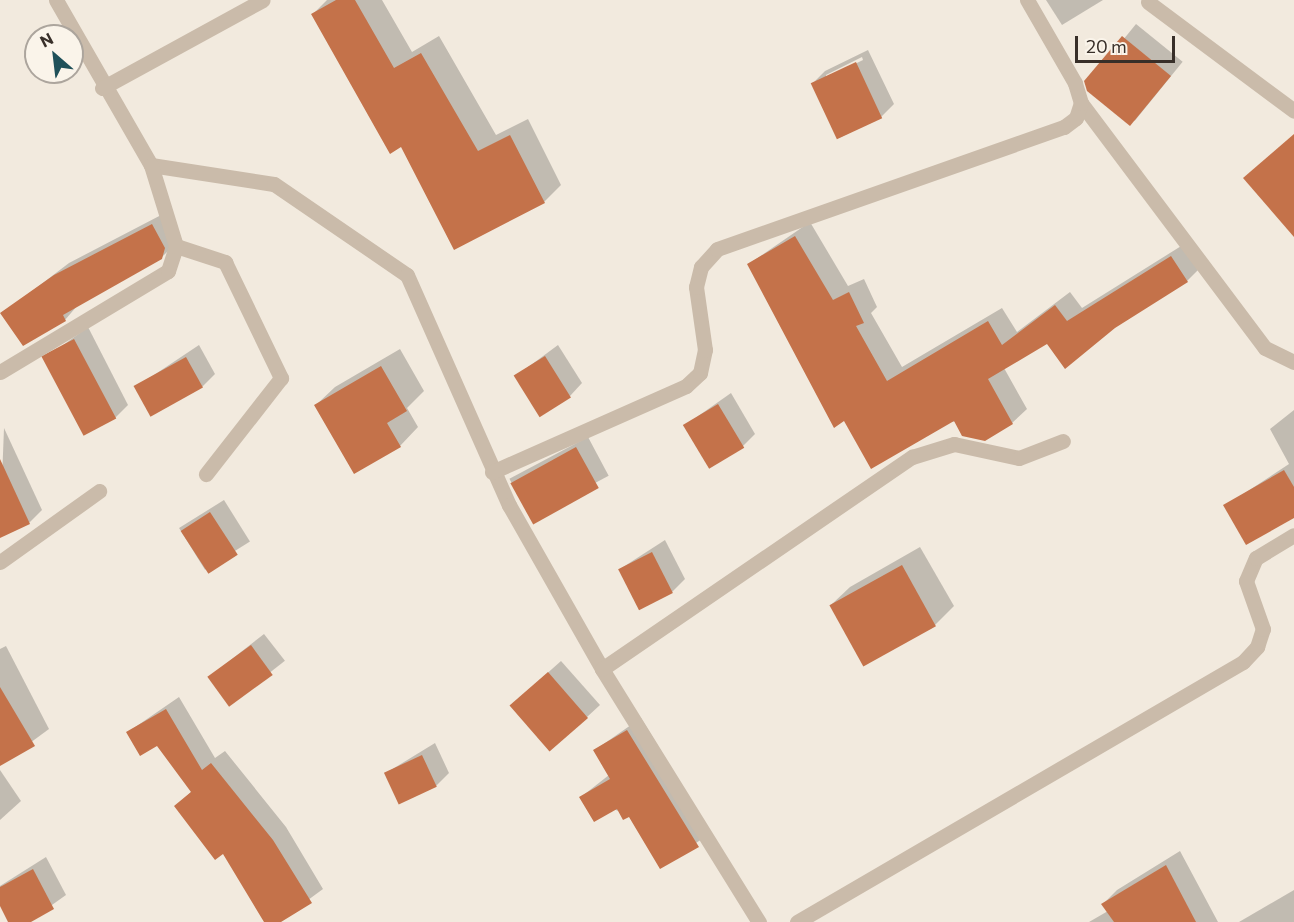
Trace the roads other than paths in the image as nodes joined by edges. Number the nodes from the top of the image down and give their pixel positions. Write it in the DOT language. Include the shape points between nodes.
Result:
graph roads {
  1 [pos="56,0"];
  2 [pos="263,0"];
  3 [pos="1027,0"];
  4 [pos="1148,2"];
  5 [pos="102,88"];
  6 [pos="1081,103"];
  7 [pos="1294,111"];
  8 [pos="151,165"];
  9 [pos="176,246"];
  10 [pos="1294,362"];
  11 [pos="0,372"];
  12 [pos="1063,441"];
  13 [pos="492,472"];
  14 [pos="206,474"];
  15 [pos="99,491"];
  16 [pos="1294,535"];
  17 [pos="0,562"];
  18 [pos="602,669"];
  19 [pos="755,920"];
  20 [pos="797,922"];
  1 -- 5 [label="street"];
  2 -- 5 [label="street"];
  3 -- 6 [label="street" via="1076,83"];
  4 -- 7 [label="street"];
  5 -- 8 [label="street"];
  6 -- 10 [label="street" via="1265,348"];
  6 -- 13 [label="street" via="1076,118 1064,127 717,249 701,267 696,287 705,350 700,373 686,386"];
  8 -- 9 [label="street"];
  8 -- 13 [label="street" via="274,184 407,275"];
  9 -- 11 [label="street" via="176,259 158,279"];
  9 -- 14 [label="street" via="225,262 281,378"];
  12 -- 18 [label="street" via="1019,458 954,444 912,457"];
  13 -- 18 [label="street"];
  15 -- 17 [label="street"];
  16 -- 20 [label="street" via="1256,558 1246,581 1263,630 1257,647 1243,662"];
  18 -- 19 [label="street"];
}
